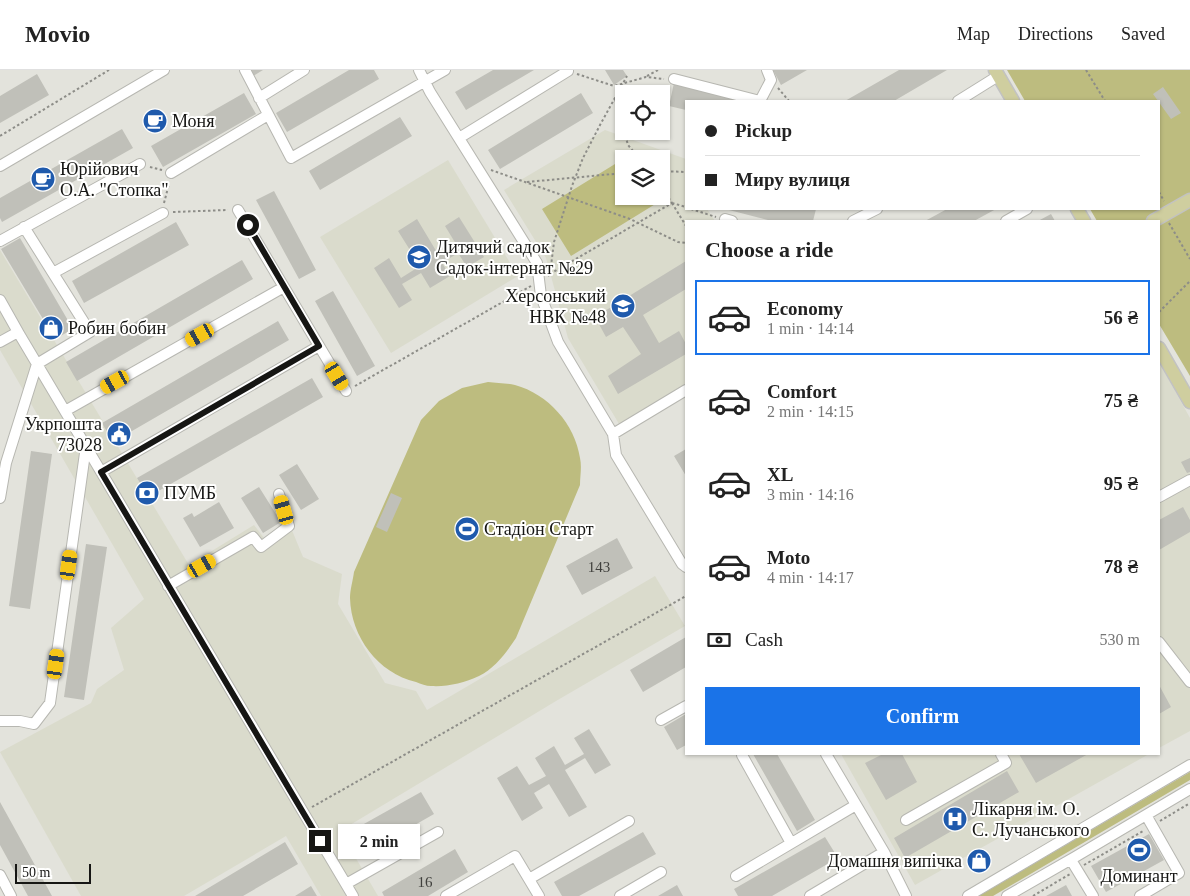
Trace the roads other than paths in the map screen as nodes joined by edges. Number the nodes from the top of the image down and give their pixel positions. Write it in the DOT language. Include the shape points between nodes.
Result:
graph roads {
  1 [pos="164,70"];
  2 [pos="245,70"];
  3 [pos="304,70"];
  4 [pos="419,70"];
  5 [pos="445,70"];
  6 [pos="568,71"];
  7 [pos="997,73"];
  8 [pos="769,75"];
  9 [pos="674,80"];
  10 [pos="425,82"];
  11 [pos="259,98"];
  12 [pos="756,100"];
  13 [pos="760,100"];
  14 [pos="959,100"];
  15 [pos="1012,100"];
  16 [pos="268,115"];
  17 [pos="459,138"];
  18 [pos="140,164"];
  19 [pos="0,166"];
  20 [pos="171,173"];
  21 [pos="1190,200"];
  22 [pos="238,210"];
  23 [pos="875,210"];
  24 [pos="1026,210"];
  25 [pos="162,212"];
  26 [pos="855,220"];
  27 [pos="1011,220"];
  28 [pos="1155,220"];
  29 [pos="24,228"];
  30 [pos="0,241"];
  31 [pos="53,273"];
  32 [pos="284,287"];
  33 [pos="0,300"];
  34 [pos="18,332"];
  35 [pos="0,342"];
  36 [pos="319,346"];
  37 [pos="1160,350"];
  38 [pos="37,364"];
  39 [pos="346,391"];
  40 [pos="685,391"];
  41 [pos="1190,402"];
  42 [pos="65,411"];
  43 [pos="613,434"];
  44 [pos="86,446"];
  45 [pos="101,472"];
  46 [pos="1190,480"];
  47 [pos="279,494"];
  48 [pos="1160,496"];
  49 [pos="0,498"];
  50 [pos="685,566"];
  51 [pos="168,586"];
  52 [pos="1160,643"];
  53 [pos="1190,682"];
  54 [pos="685,707"];
  55 [pos="661,720"];
  56 [pos="0,721"];
  57 [pos="827,755"];
  58 [pos="1002,755"];
  59 [pos="742,756"];
  60 [pos="1190,765"];
  61 [pos="1190,789"];
  62 [pos="856,804"];
  63 [pos="1146,816"];
  64 [pos="906,820"];
  65 [pos="629,821"];
  66 [pos="438,832"];
  67 [pos="791,843"];
  68 [pos="884,852"];
  69 [pos="1071,860"];
  70 [pos="661,872"];
  71 [pos="0,876"];
  72 [pos="736,876"];
  73 [pos="529,879"];
  74 [pos="346,884"];
  75 [pos="11,896"];
  76 [pos="353,896"];
  77 [pos="446,896"];
  78 [pos="539,896"];
  79 [pos="620,896"];
  80 [pos="810,896"];
  81 [pos="906,896"];
  82 [pos="968,896"];
  83 [pos="1008,896"];
  84 [pos="1093,896"];
  85 [pos="1140,896"];
  1 -- 19 [label="street"];
  2 -- 11 [label="street"];
  3 -- 11 [label="street"];
  4 -- 10 [label="street"];
  5 -- 10 [label="street"];
  6 -- 17 [label="street"];
  7 -- 14 [label="street"];
  7 -- 15 [label="main road"];
  8 -- 13 [label="street"];
  9 -- 12 [label="street"];
  10 -- 16 [label="street" via="291,158"];
  10 -- 17 [label="street"];
  11 -- 16 [label="street"];
  16 -- 20 [label="street"];
  17 -- 43 [label="street" via="537,263 541,296 558,342"];
  18 -- 29 [label="street"];
  21 -- 28 [label="main road"];
  22 -- 32 [label="street"];
  23 -- 26 [label="street"];
  24 -- 27 [label="street"];
  25 -- 31 [label="street"];
  29 -- 30 [label="street"];
  29 -- 31 [label="street"];
  31 -- 38 [label="street" via="90,332"];
  32 -- 36 [label="street"];
  32 -- 42 [label="street"];
  33 -- 34 [label="street"];
  34 -- 35 [label="street"];
  34 -- 38 [label="street"];
  36 -- 39 [label="street"];
  36 -- 45 [label="street"];
  37 -- 41 [label="main road"];
  38 -- 42 [label="street"];
  38 -- 49 [label="street" via="6,463"];
  40 -- 43 [label="street"];
  42 -- 44 [label="street"];
  43 -- 50 [label="street" via="616,455"];
  44 -- 45 [label="street"];
  44 -- 56 [label="street" via="50,703 34,724"];
  45 -- 51 [label="street"];
  46 -- 48 [label="street"];
  47 -- 51 [label="street" via="289,526 261,546 254,537"];
  51 -- 74 [label="street"];
  52 -- 53 [label="street"];
  54 -- 55 [label="street"];
  57 -- 62 [label="street"];
  58 -- 64 [label="street" via="1006,763"];
  59 -- 67 [label="street"];
  60 -- 82 [label="street"];
  61 -- 63 [label="street"];
  62 -- 67 [label="street"];
  62 -- 68 [label="street"];
  63 -- 69 [label="street"];
  63 -- 85 [label="street" via="1179,873"];
  65 -- 73 [label="street"];
  66 -- 74 [label="street"];
  67 -- 72 [label="street"];
  68 -- 80 [label="street"];
  68 -- 81 [label="street"];
  69 -- 83 [label="street"];
  69 -- 84 [label="street"];
  70 -- 79 [label="street"];
  71 -- 75 [label="street"];
  73 -- 77 [label="street" via="515,856"];
  73 -- 78 [label="street"];
  74 -- 76 [label="street"];
}
